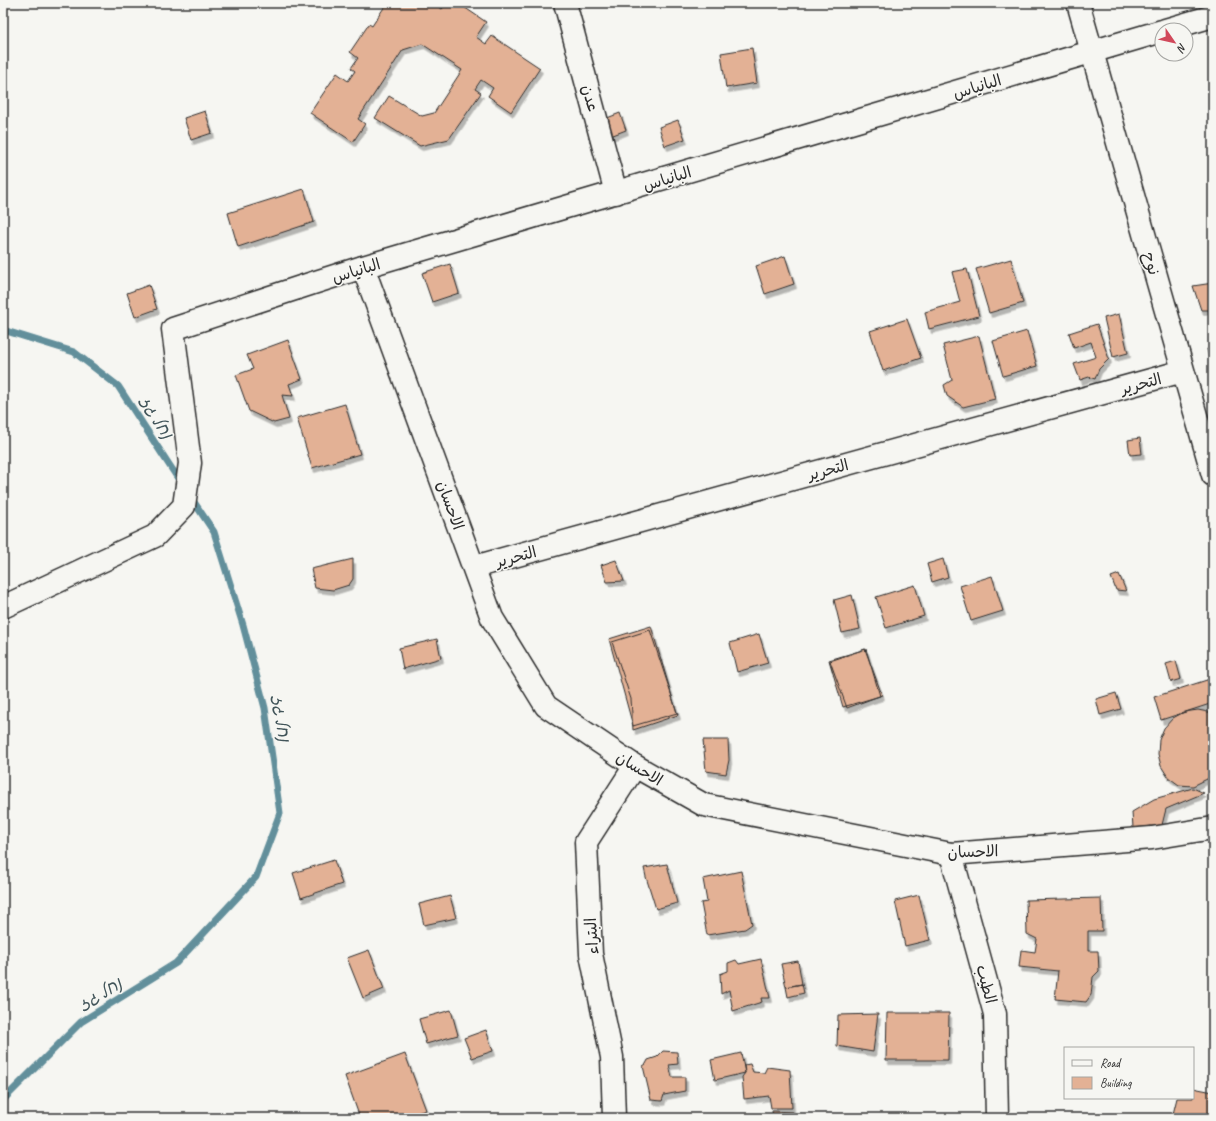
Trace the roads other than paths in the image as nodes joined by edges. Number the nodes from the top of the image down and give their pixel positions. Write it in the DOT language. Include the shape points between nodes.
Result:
graph roads {
  1 [pos="566,3"];
  2 [pos="1078,3"];
  3 [pos="1213,16"];
  4 [pos="1192,22"];
  5 [pos="1154,33"];
  6 [pos="1092,52"];
  7 [pos="616,193"];
  8 [pos="364,267"];
  9 [pos="1183,371"];
  10 [pos="1213,475"];
  11 [pos="474,567"];
  12 [pos="3,607"];
  13 [pos="634,766"];
  14 [pos="1213,828"];
  15 [pos="951,854"];
  16 [pos="614,1118"];
  17 [pos="997,1118"];
  1 -- 7 [label="street, عدن"];
  2 -- 6 [label="street, نوح"];
  3 -- 4 [label="street"];
  5 -- 6 [label="street, البانياس"];
  6 -- 7 [label="street, البانياس"];
  6 -- 9 [label="street, نوح"];
  7 -- 8 [label="street, البانياس"];
  8 -- 11 [label="street, الاحسان"];
  8 -- 12 [label="street, البانياس" via="173,329 190,463 184,506 155,536"];
  9 -- 10 [label="street, نوح"];
  9 -- 11 [label="street, التحرير"];
  11 -- 13 [label="street, الاحسان" via="492,618 546,706"];
  13 -- 15 [label="street, الاحسان" via="704,805"];
  13 -- 16 [label="street, البتراء" via="586,842 591,954 612,1057"];
  14 -- 15 [label="street, الاحسان" via="1152,838"];
  15 -- 17 [label="street, الطيب" via="995,1014"];
}
